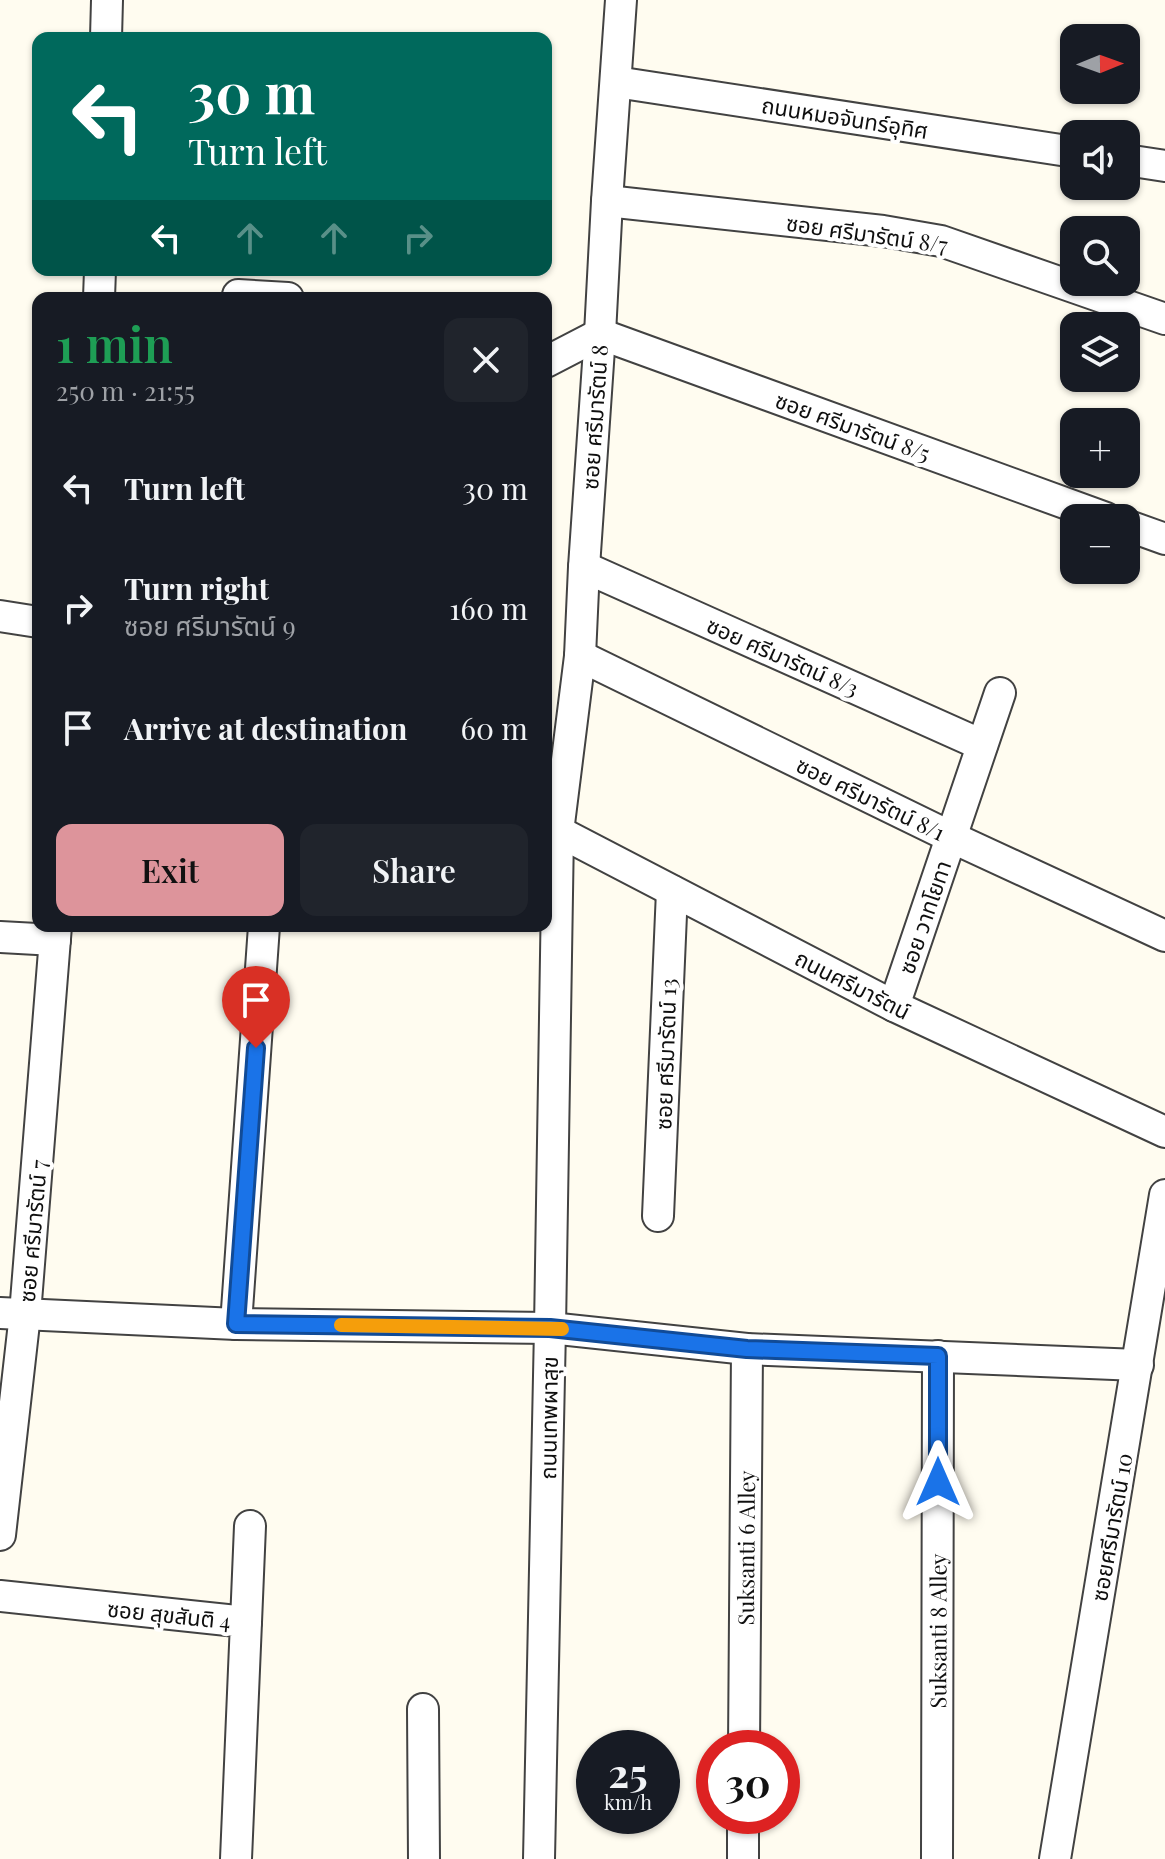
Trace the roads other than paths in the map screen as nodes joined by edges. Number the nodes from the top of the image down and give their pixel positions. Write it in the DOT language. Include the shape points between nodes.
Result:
graph roads {
  1 [pos="107,0"];
  2 [pos="621,0"];
  3 [pos="106,32"];
  4 [pos="616,82"];
  5 [pos="1060,150"];
  6 [pos="1140,162"];
  7 [pos="1165,166"];
  8 [pos="607,201"];
  9 [pos="1165,319"];
  10 [pos="600,334"];
  11 [pos="552,359"];
  12 [pos="1068,504"];
  13 [pos="1140,530"];
  14 [pos="1165,539"];
  15 [pos="584,567"];
  16 [pos="0,616"];
  17 [pos="32,621"];
  18 [pos="580,656"];
  19 [pos="1000,693"];
  20 [pos="982,745"];
  21 [pos="552,829"];
  22 [pos="951,837"];
  23 [pos="672,891"];
  24 [pos="264,932"];
  25 [pos="552,932"];
  26 [pos="56,933"];
  27 [pos="1165,936"];
  28 [pos="0,937"];
  29 [pos="894,1006"];
  30 [pos="1165,1132"];
  31 [pos="1165,1195"];
  32 [pos="658,1216"];
  33 [pos="13,1313"];
  34 [pos="236,1324"];
  35 [pos="550,1328"];
  36 [pos="747,1349"];
  37 [pos="938,1356"];
  38 [pos="1138,1365"];
  39 [pos="250,1526"];
  40 [pos="0,1535"];
  41 [pos="0,1596"];
  42 [pos="246,1622"];
  43 [pos="423,1709"];
  44 [pos="744,1730"];
  45 [pos="743,1834"];
  46 [pos="236,1859"];
  47 [pos="424,1859"];
  48 [pos="539,1859"];
  49 [pos="743,1859"];
  50 [pos="937,1859"];
  51 [pos="1055,1859"];
  1 -- 3 [label="street"];
  2 -- 4 [label="street, ซอย ศรีมารัตน์ 8"];
  4 -- 5 [label="street, ถนนหมอจันทร์อุทิศ"];
  4 -- 8 [label="street, ซอย ศรีมารัตน์ 8"];
  6 -- 7 [label="street"];
  8 -- 9 [label="street, ซอย ศรีมารัตน์ 8/7" via="941,241"];
  8 -- 10 [label="street, ซอย ศรีมารัตน์ 8"];
  10 -- 11 [label="street"];
  10 -- 12 [label="street, ซอย ศรีมารัตน์ 8/5"];
  10 -- 15 [label="street, ซอย ศรีมารัตน์ 8"];
  13 -- 14 [label="street"];
  15 -- 18 [label="street, ซอย ศรีมารัตน์ 8"];
  15 -- 20 [label="street, ซอย ศรีมารัตน์ 8/3"];
  16 -- 17 [label="street"];
  18 -- 21 [label="street, ซอย ศรีมารัตน์ 8"];
  18 -- 22 [label="street, ซอย ศรีมารัตน์ 8/1"];
  19 -- 20 [label="street, ซอย วาทโยทา"];
  20 -- 22 [label="street, ซอย วาทโยทา"];
  21 -- 23 [label="street, ถนนศรีมารัตน์"];
  22 -- 27 [label="street, ซอย ศรีมารัตน์ 8/1"];
  22 -- 29 [label="street, ซอย วาทโยทา"];
  23 -- 29 [label="street, ถนนศรีมารัตน์"];
  23 -- 32 [label="street, ซอย ศรีมารัตน์ 13"];
  24 -- 34 [label="street"];
  25 -- 35 [label="street, ถนนเทพผาสุข"];
  26 -- 28 [label="street"];
  26 -- 33 [label="street, ซอย ศรีมารัตน์ 7"];
  29 -- 30 [label="street, ถนนศรีมารัตน์"];
  31 -- 38 [label="street, ซอยศรีมารัตน์ 10"];
  33 -- 34 [label="street"];
  33 -- 40 [label="street, ซอย ศรีมารัตน์ 7"];
  34 -- 35 [label="street"];
  35 -- 36 [label="street"];
  35 -- 48 [label="street, ถนนเทพผาสุข"];
  36 -- 37 [label="street"];
  36 -- 44 [label="street, Suksanti 6 Alley"];
  37 -- 38 [label="street"];
  37 -- 50 [label="street, Suksanti 8 Alley"];
  38 -- 51 [label="street, ซอยศรีมารัตน์ 10"];
  39 -- 42 [label="street"];
  41 -- 42 [label="street, ซอย สุขสันติ 4"];
  42 -- 46 [label="street, ซอย สุขสันติ 4"];
  43 -- 47 [label="street"];
  45 -- 49 [label="street"];
}
